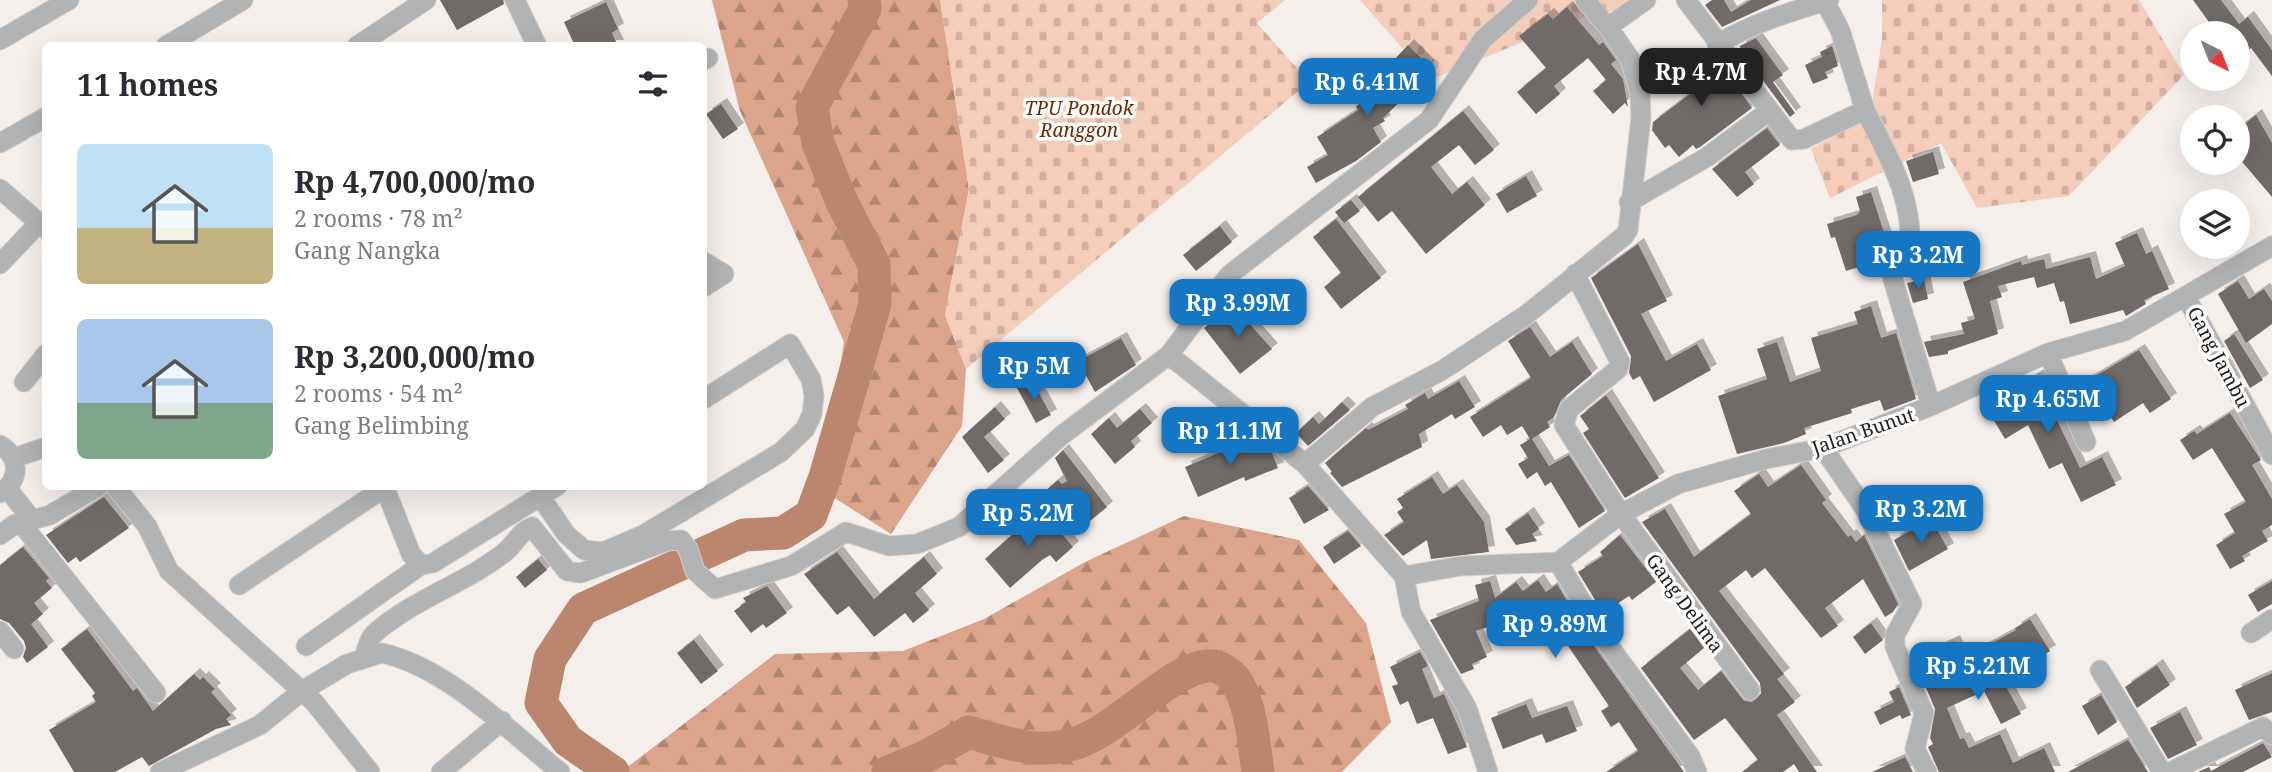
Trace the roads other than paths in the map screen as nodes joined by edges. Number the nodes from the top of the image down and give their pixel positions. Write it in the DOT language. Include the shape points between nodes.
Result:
graph roads {
  1 [pos="69,0"];
  2 [pos="243,0"];
  3 [pos="426,0"];
  4 [pos="515,0"];
  5 [pos="1528,0"];
  6 [pos="1585,0"];
  7 [pos="1646,0"];
  8 [pos="1686,0"];
  9 [pos="1826,0"];
  10 [pos="1608,27"];
  11 [pos="0,40"];
  12 [pos="173,42"];
  13 [pos="363,42"];
  14 [pos="535,42"];
  15 [pos="1717,44"];
  16 [pos="1865,110"];
  17 [pos="1769,111"];
  18 [pos="42,119"];
  19 [pos="0,143"];
  20 [pos="0,189"];
  21 [pos="1629,202"];
  22 [pos="42,226"];
  23 [pos="2272,246"];
  24 [pos="0,264"];
  25 [pos="707,264"];
  26 [pos="1575,274"];
  27 [pos="707,285"];
  28 [pos="2186,296"];
  29 [pos="2048,354"];
  30 [pos="1168,355"];
  31 [pos="42,359"];
  32 [pos="24,382"];
  33 [pos="707,397"];
  34 [pos="1931,406"];
  35 [pos="2086,442"];
  36 [pos="42,448"];
  37 [pos="1823,448"];
  38 [pos="7,452"];
  39 [pos="2272,455"];
  40 [pos="1305,464"];
  41 [pos="92,490"];
  42 [pos="118,490"];
  43 [pos="381,490"];
  44 [pos="386,490"];
  45 [pos="4,491"];
  46 [pos="548,491"];
  47 [pos="1621,514"];
  48 [pos="27,522"];
  49 [pos="0,535"];
  50 [pos="1558,562"];
  51 [pos="421,565"];
  52 [pos="1404,576"];
  53 [pos="239,585"];
  54 [pos="2272,619"];
  55 [pos="0,631"];
  56 [pos="2251,633"];
  57 [pos="306,646"];
  58 [pos="14,649"];
  59 [pos="364,657"];
  60 [pos="2100,670"];
  61 [pos="1750,690"];
  62 [pos="302,691"];
  63 [pos="156,693"];
  64 [pos="502,721"];
  65 [pos="2270,730"];
  66 [pos="160,772"];
  67 [pos="370,772"];
  68 [pos="441,772"];
  69 [pos="560,772"];
  70 [pos="1488,772"];
  71 [pos="1697,772"];
  72 [pos="1927,772"];
  73 [pos="2162,772"];
  74 [pos="2170,772"];
  1 -- 11 [label="street"];
  2 -- 12 [label="street"];
  3 -- 13 [label="street"];
  4 -- 14 [label="street"];
  5 -- 30 [label="street" via="1483,39 1429,120 1229,275"];
  6 -- 10 [label="street"];
  7 -- 10 [label="street"];
  8 -- 15 [label="street"];
  9 -- 15 [label="street" via="1753,24"];
  9 -- 16 [label="street"];
  10 -- 21 [label="street" via="1630,59 1640,94"];
  15 -- 17 [label="street"];
  16 -- 17 [label="street" via="1798,141 1792,140"];
  16 -- 34 [label="street" via="1902,184 1908,208 1910,249 1891,273"];
  17 -- 21 [label="street" via="1707,157"];
  18 -- 19 [label="street"];
  20 -- 22 [label="street"];
  21 -- 26 [label="street" via="1624,236"];
  22 -- 24 [label="street"];
  23 -- 28 [label="street, Jalan Bunut"];
  25 -- 27 [label="street" via="724,274"];
  26 -- 40 [label="street" via="1526,316 1441,371 1372,407"];
  26 -- 47 [label="street, Gang Delima" via="1620,362 1618,369 1569,409 1564,425"];
  28 -- 29 [label="street, Jalan Bunut" via="2125,331"];
  28 -- 39 [label="street, Gang Jambu"];
  29 -- 34 [label="street, Jalan Bunut"];
  29 -- 35 [label="street"];
  30 -- 40 [label="street"];
  30 -- 59 [label="street" via="1062,435 959,527 917,544 889,545 846,532 791,566 715,589 695,571 681,540 581,573 567,571 532,527 523,530 512,546 480,572 372,635"];
  31 -- 32 [label="street"];
  33 -- 46 [label="street" via="790,344 811,379 814,396 805,429 781,452 643,535 603,552 584,550 566,534"];
  34 -- 37 [label="street, Jalan Bunut"];
  36 -- 38 [label="street"];
  37 -- 47 [label="street, Jalan Bunut" via="1678,484"];
  37 -- 72 [label="street" via="1865,509 1912,604 1895,635 1895,648 1924,713 1915,749"];
  38 -- 45 [label="street" via="15,474"];
  40 -- 52 [label="street"];
  41 -- 48 [label="street" via="50,515"];
  42 -- 62 [label="street" via="147,526 169,571"];
  43 -- 53 [label="street"];
  44 -- 51 [label="street" via="411,554"];
  45 -- 48 [label="street"];
  46 -- 51 [label="street" via="433,563"];
  47 -- 50 [label="street, Jalan Bunut"];
  47 -- 61 [label="street, Gang Delima"];
  48 -- 49 [label="street"];
  48 -- 63 [label="street"];
  50 -- 52 [label="street" via="1461,566"];
  50 -- 71 [label="street" via="1604,639"];
  51 -- 57 [label="street"];
  52 -- 70 [label="street" via="1411,612 1467,708"];
  54 -- 56 [label="street"];
  55 -- 58 [label="street"];
  59 -- 62 [label="street"];
  59 -- 64 [label="street" via="391,655 436,677"];
  60 -- 73 [label="street"];
  62 -- 66 [label="street" via="260,725"];
  62 -- 67 [label="street"];
  64 -- 68 [label="street"];
  64 -- 69 [label="street"];
  65 -- 74 [label="street" via="2259,729"];
}
